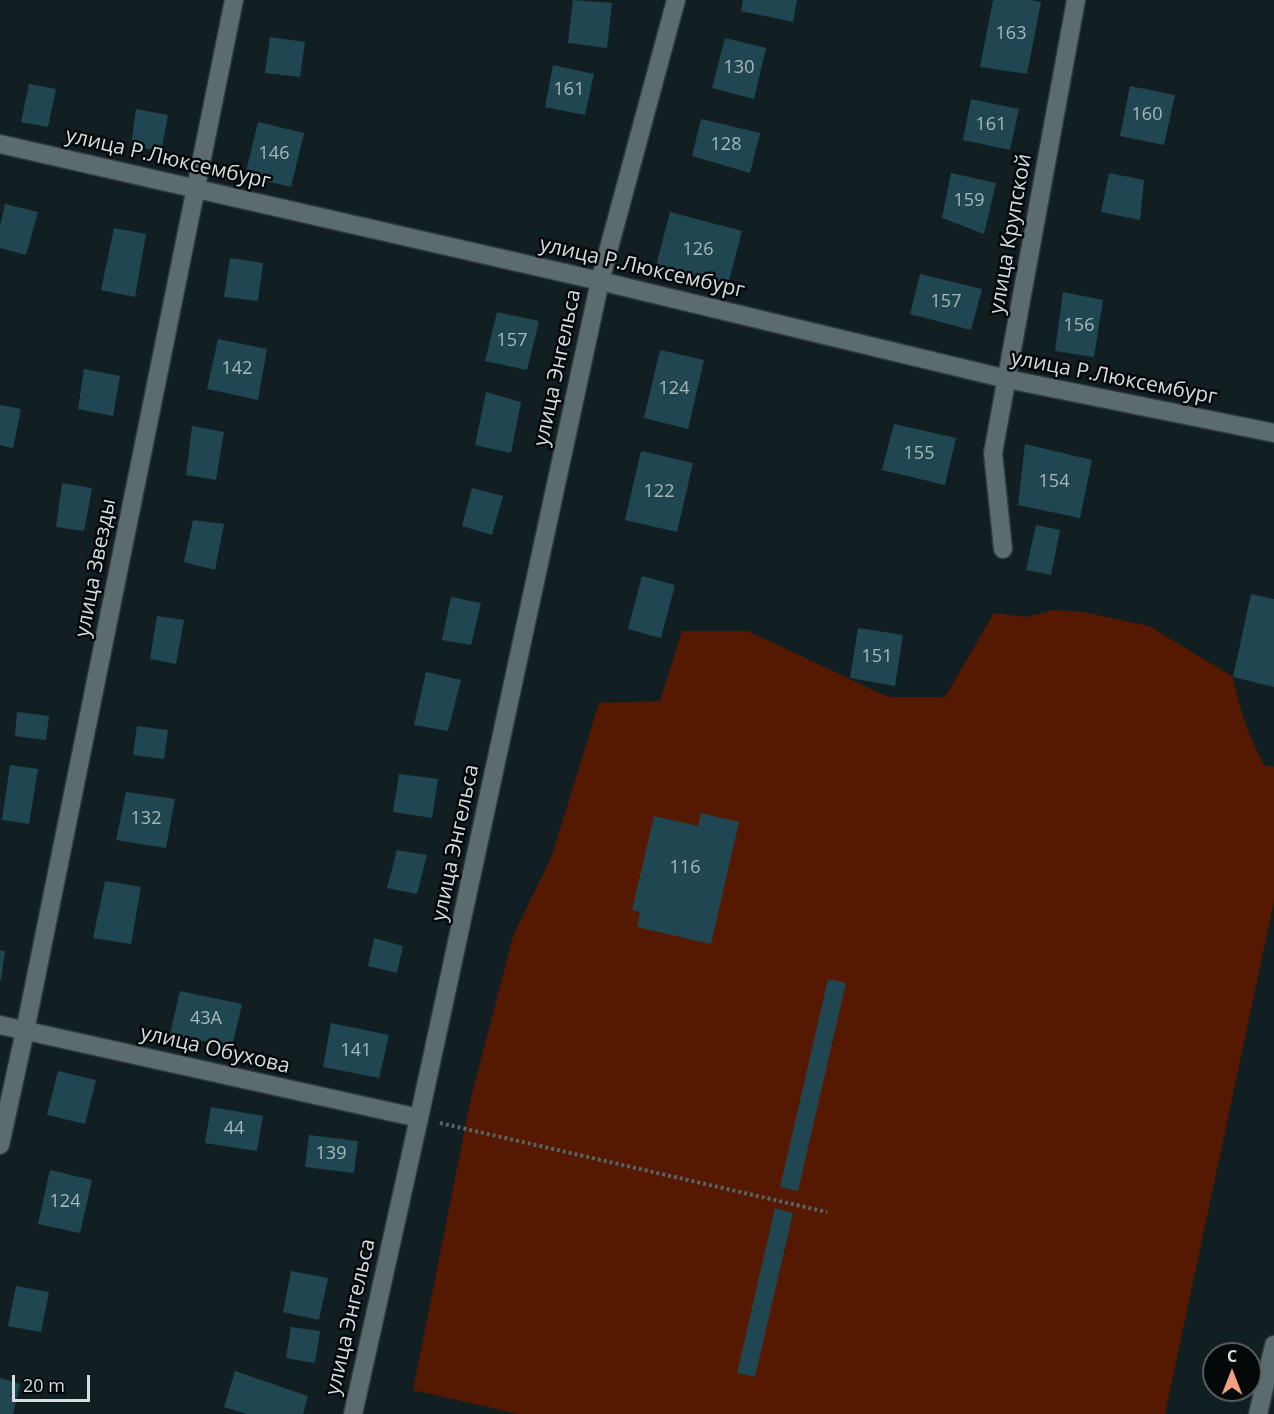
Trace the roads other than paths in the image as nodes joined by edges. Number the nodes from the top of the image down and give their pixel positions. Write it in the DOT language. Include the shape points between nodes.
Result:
graph roads {
  1 [pos="234,0"];
  2 [pos="676,0"];
  3 [pos="1076,0"];
  4 [pos="0,144"];
  5 [pos="196,189"];
  6 [pos="600,281"];
  7 [pos="1007,379"];
  8 [pos="1274,433"];
  9 [pos="1003,549"];
  10 [pos="0,1025"];
  11 [pos="25,1030"];
  12 [pos="419,1118"];
  13 [pos="0,1145"];
  14 [pos="1274,1345"];
  15 [pos="353,1414"];
  16 [pos="1258,1414"];
  1 -- 5 [label="street, улица Звезды"];
  2 -- 6 [label="street, улица Энгельса"];
  3 -- 7 [label="street, улица Крупской"];
  4 -- 5 [label="street, улица Р.Люксембург"];
  5 -- 6 [label="street, улица Р.Люксембург"];
  5 -- 11 [label="street, улица Звезды"];
  6 -- 7 [label="street, улица Р.Люксембург"];
  6 -- 12 [label="street, улица Энгельса"];
  7 -- 8 [label="street, улица Р.Люксембург"];
  7 -- 9 [label="street, улица Крупской" via="993,453"];
  10 -- 11 [label="street, улица Обухова"];
  11 -- 12 [label="street, улица Обухова"];
  11 -- 13 [label="street, улица Звезды"];
  12 -- 15 [label="street, улица Энгельса"];
  14 -- 16 [label="street"];
}
